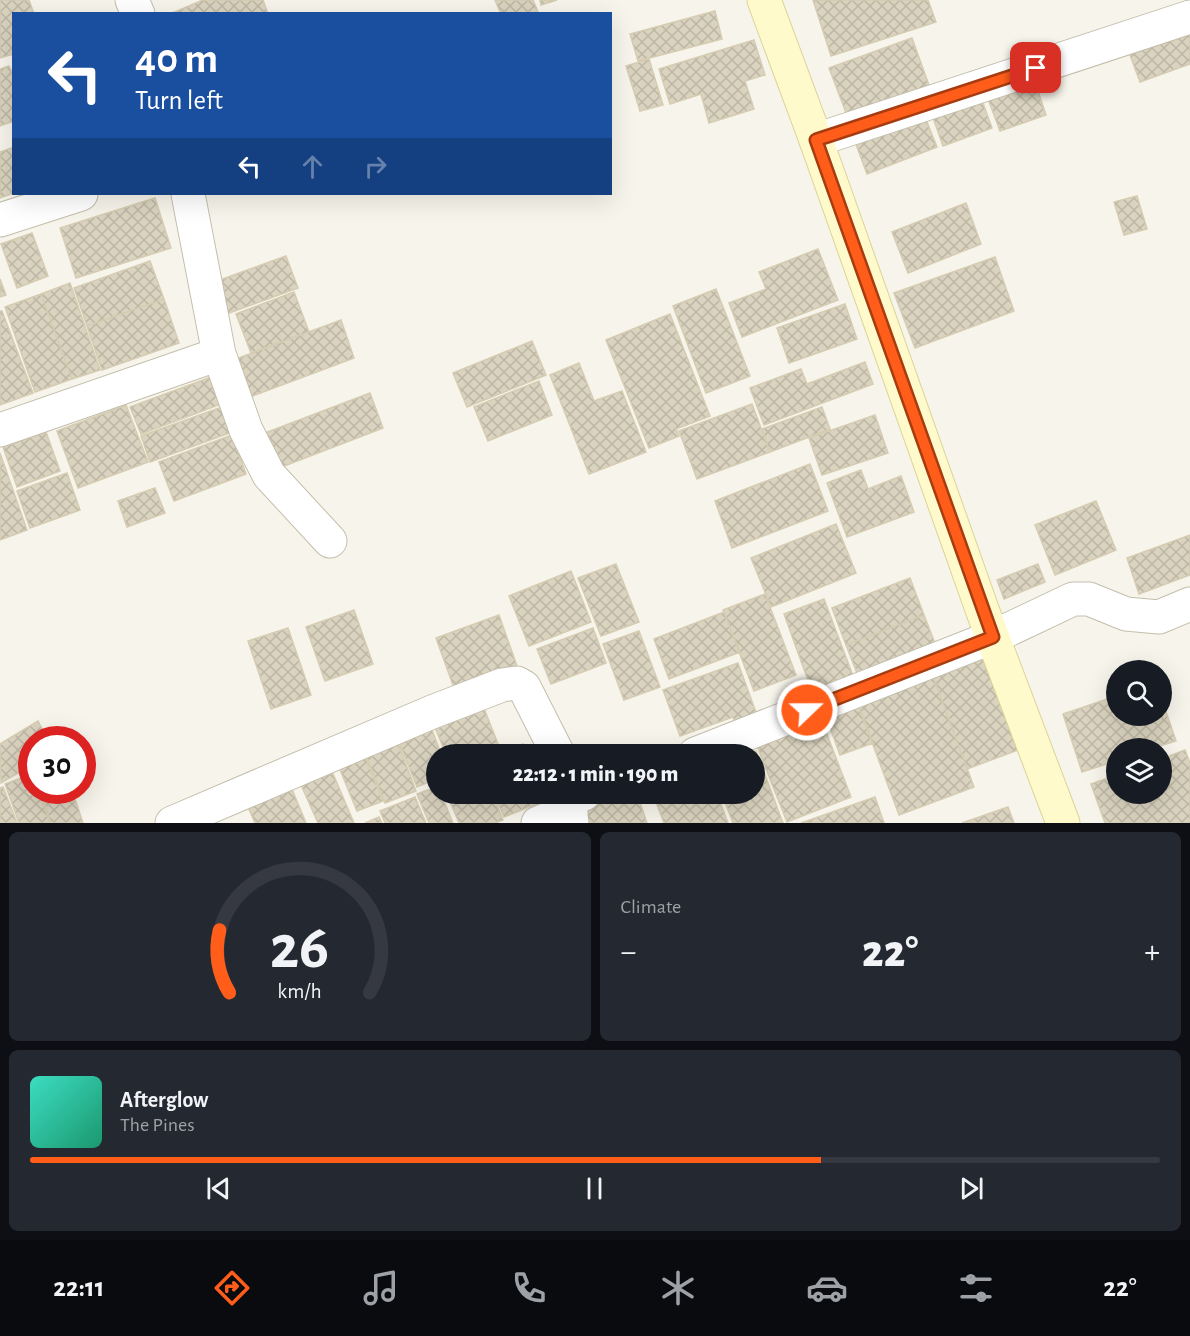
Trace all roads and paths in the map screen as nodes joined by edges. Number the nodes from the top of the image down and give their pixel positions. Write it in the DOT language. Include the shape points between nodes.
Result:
graph roads {
  1 [pos="764,0"];
  2 [pos="1190,17"];
  3 [pos="816,140"];
  4 [pos="78,195"];
  5 [pos="188,195"];
  6 [pos="0,220"];
  7 [pos="219,354"];
  8 [pos="0,430"];
  9 [pos="330,541"];
  10 [pos="1190,604"];
  11 [pos="993,637"];
  12 [pos="553,744"];
  13 [pos="720,744"];
  14 [pos="574,804"];
  15 [pos="173,823"];
  16 [pos="538,823"];
  17 [pos="1063,823"];
  1 -- 3 [label="street"];
  2 -- 3 [label="street"];
  3 -- 11 [label="street"];
  4 -- 6 [label="street"];
  5 -- 7 [label="street"];
  7 -- 8 [label="street"];
  7 -- 9 [label="street" via="246,430 270,475"];
  10 -- 11 [label="street" via="1159,617 1126,614 1089,599 1073,599"];
  11 -- 13 [label="street"];
  11 -- 17 [label="street"];
  12 -- 15 [label="street" via="524,687 517,683 502,685"];
  14 -- 16 [label="street"];
}
